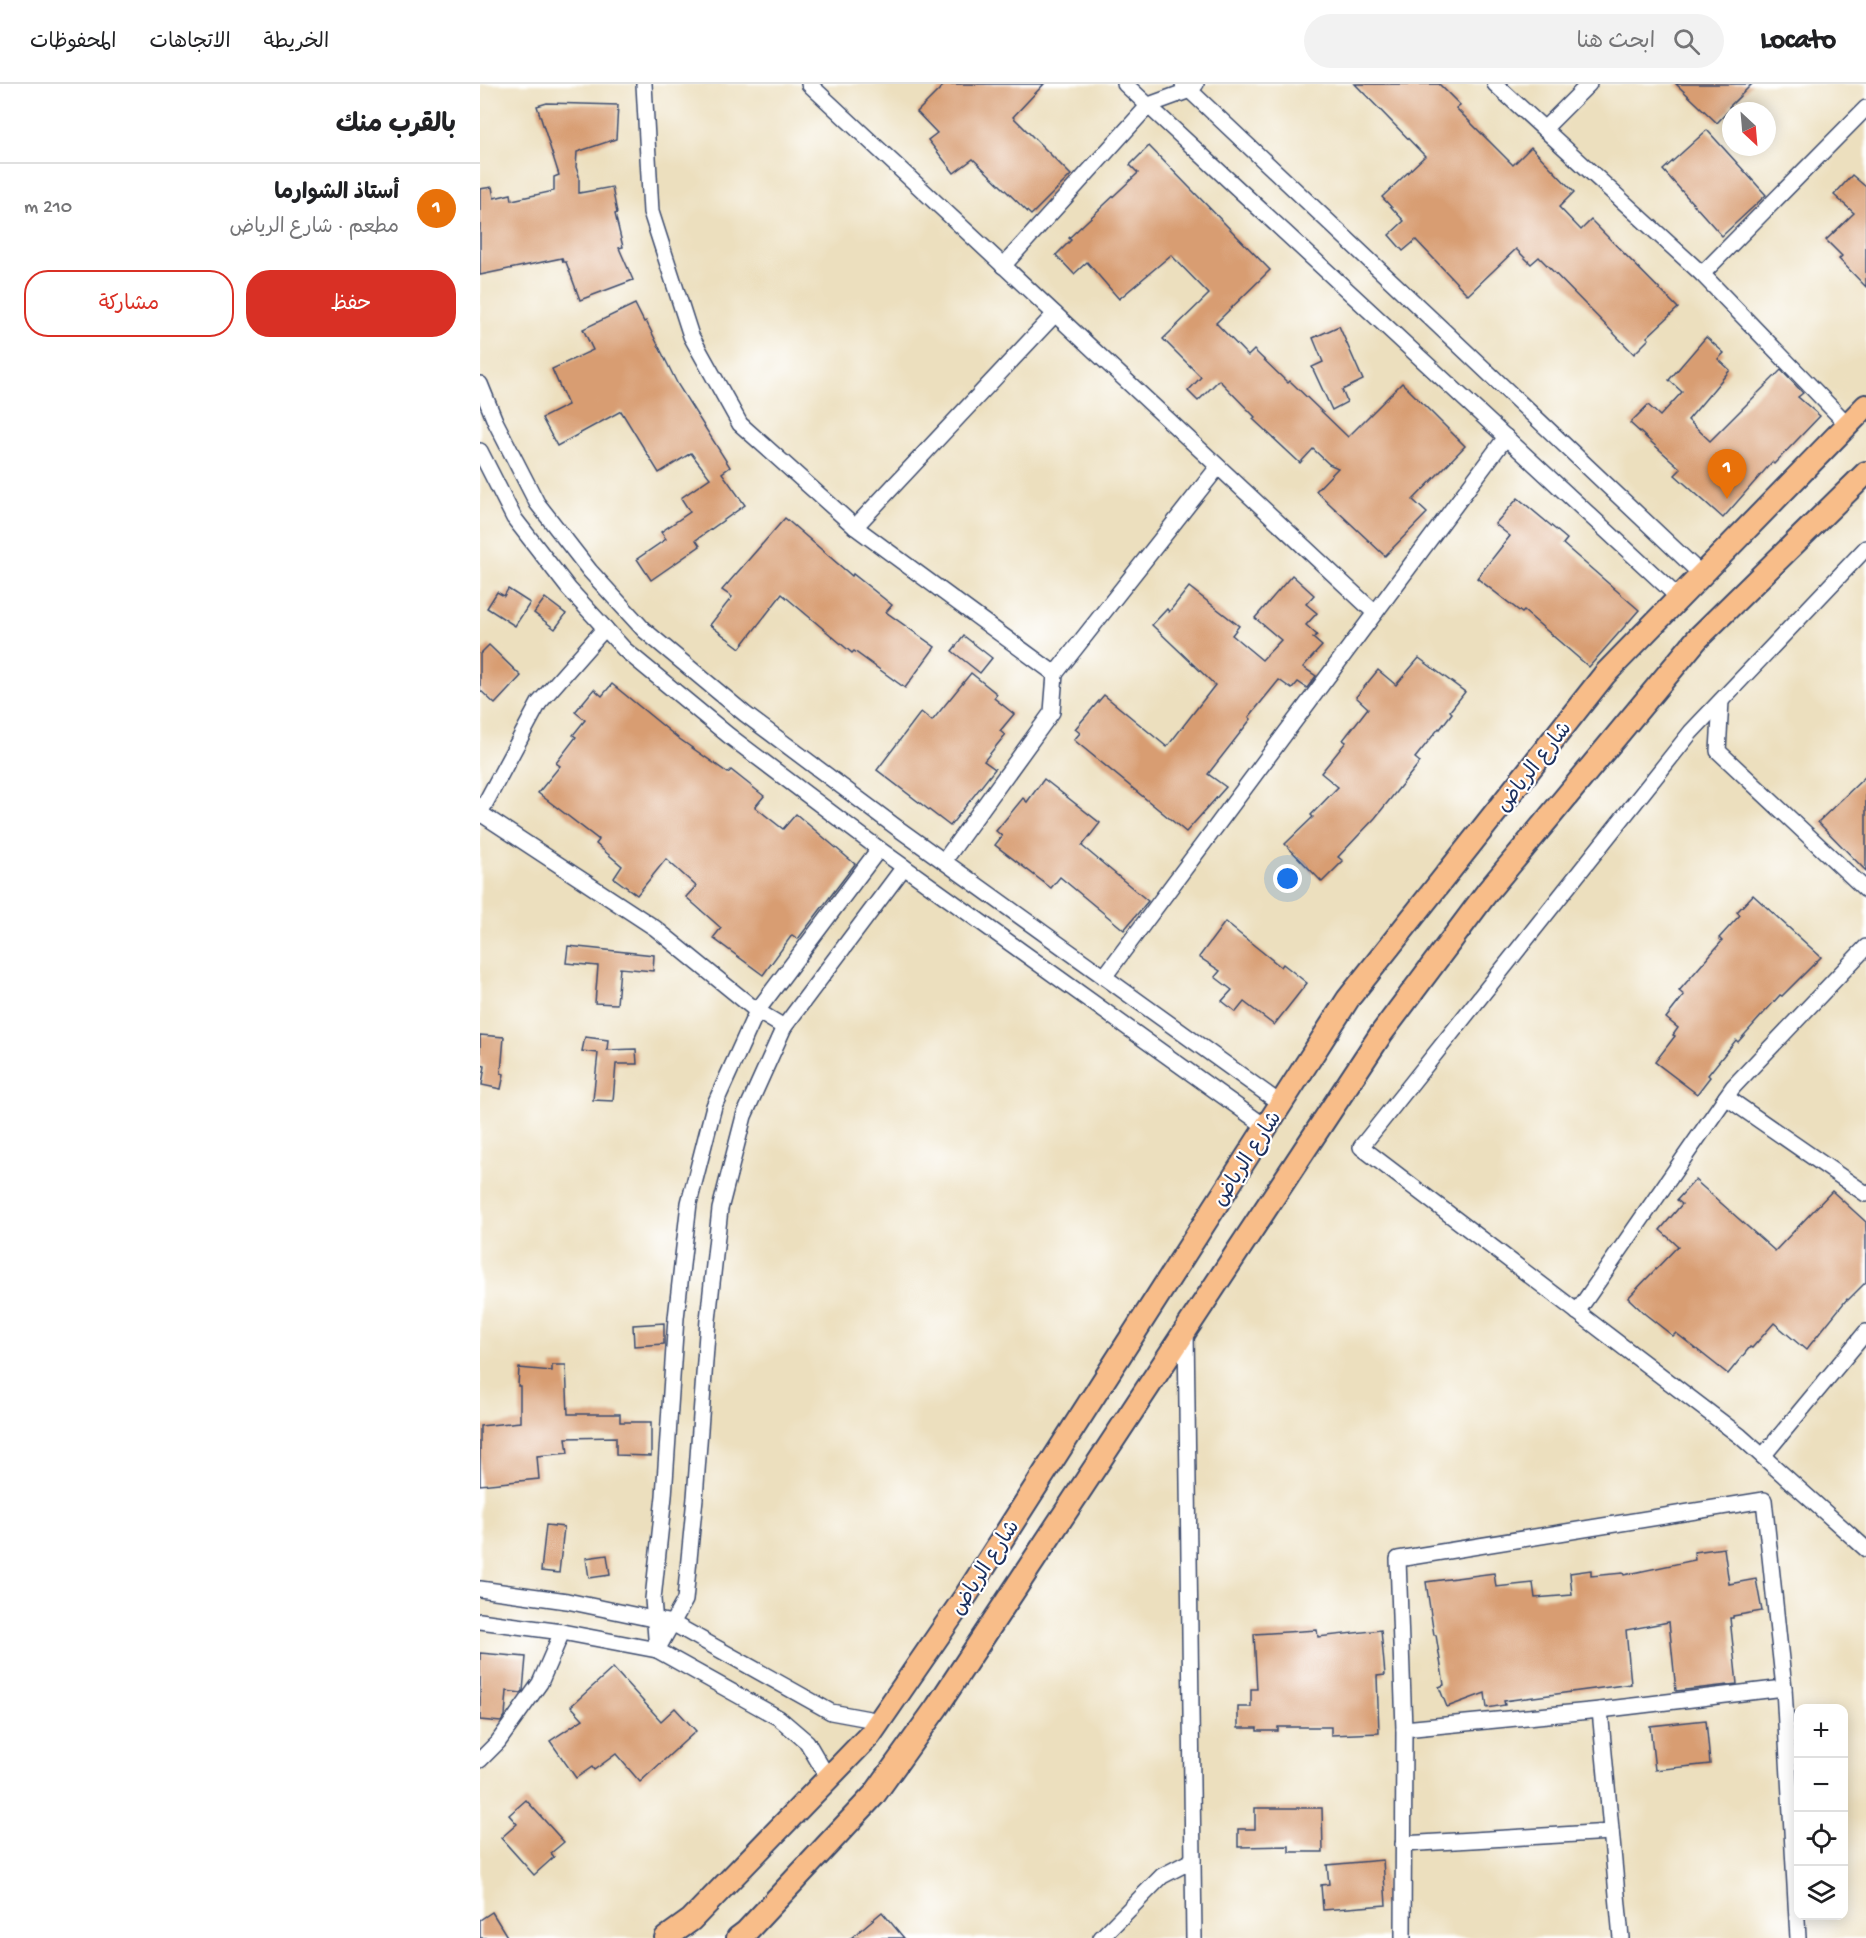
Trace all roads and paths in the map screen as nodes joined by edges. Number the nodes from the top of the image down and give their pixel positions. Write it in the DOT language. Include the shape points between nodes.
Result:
graph roads {
  1 [pos="644,84"];
  2 [pos="809,84"];
  3 [pos="1125,84"];
  4 [pos="1495,84"];
  5 [pos="1589,84"];
  6 [pos="1190,86"];
  7 [pos="1149,105"];
  8 [pos="1866,108"];
  9 [pos="1544,129"];
  10 [pos="1003,266"];
  11 [pos="1702,274"];
  12 [pos="1055,315"];
  13 [pos="480,384"];
  14 [pos="1866,406"];
  15 [pos="1847,424"];
  16 [pos="1506,437"];
  17 [pos="480,451"];
  18 [pos="1218,467"];
  19 [pos="1866,473"];
  20 [pos="855,527"];
  21 [pos="1866,548"];
  22 [pos="1702,574"];
  23 [pos="1679,598"];
  24 [pos="1375,613"];
  25 [pos="605,628"];
  26 [pos="1055,674"];
  27 [pos="1721,701"];
  28 [pos="480,813"];
  29 [pos="879,849"];
  30 [pos="944,861"];
  31 [pos="904,867"];
  32 [pos="1866,890"];
  33 [pos="1866,947"];
  34 [pos="1104,977"];
  35 [pos="757,1011"];
  36 [pos="784,1027"];
  37 [pos="1726,1097"];
  38 [pos="1281,1104"];
  39 [pos="1266,1127"];
  40 [pos="1866,1194"];
  41 [pos="1577,1312"];
  42 [pos="1186,1330"];
  43 [pos="1866,1332"];
  44 [pos="1763,1456"];
  45 [pos="1866,1549"];
  46 [pos="480,1589"];
  47 [pos="654,1618"];
  48 [pos="480,1621"];
  49 [pos="672,1623"];
  50 [pos="562,1632"];
  51 [pos="657,1650"];
  52 [pos="1784,1688"];
  53 [pos="1600,1710"];
  54 [pos="880,1721"];
  55 [pos="1404,1729"];
  56 [pos="480,1740"];
  57 [pos="498,1742"];
  58 [pos="480,1760"];
  59 [pos="828,1778"];
  60 [pos="1611,1832"];
  61 [pos="1403,1844"];
  62 [pos="1193,1860"];
  63 [pos="666,1938"];
  64 [pos="738,1938"];
  65 [pos="1101,1938"];
  66 [pos="1194,1938"];
  67 [pos="1403,1938"];
  68 [pos="1621,1938"];
  69 [pos="1798,1938"];
  1 -- 20 [label="street" via="651,212 690,336 740,424"];
  2 -- 10 [label="street"];
  3 -- 7 [label="street"];
  4 -- 9 [label="street"];
  5 -- 9 [label="street"];
  6 -- 7 [label="street"];
  6 -- 22 [label="street"];
  7 -- 10 [label="street"];
  7 -- 16 [label="street"];
  8 -- 11 [label="street"];
  9 -- 11 [label="street"];
  10 -- 12 [label="street"];
  11 -- 15 [label="street"];
  12 -- 18 [label="street"];
  12 -- 20 [label="street"];
  13 -- 30 [label="street" via="537,503 590,571 644,630 745,714"];
  14 -- 15 [label="main road, شارع الرياض"];
  15 -- 22 [label="main road, شارع الرياض"];
  16 -- 23 [label="street"];
  16 -- 24 [label="street"];
  17 -- 25 [label="street" via="514,518"];
  18 -- 24 [label="street"];
  18 -- 26 [label="street"];
  19 -- 42 [label="main road, شارع الرياض" via="1697,639 1488,891 1381,1034"];
  20 -- 26 [label="street"];
  21 -- 27 [label="street"];
  22 -- 23 [label="main road, شارع الرياض"];
  23 -- 38 [label="main road, شارع الرياض" via="1605,674 1348,999"];
  24 -- 34 [label="street"];
  25 -- 28 [label="street" via="539,703"];
  25 -- 29 [label="street" via="625,650 728,735"];
  26 -- 30 [label="street" via="1052,712"];
  27 -- 32 [label="street" via="1718,751"];
  27 -- 41 [label="street" via="1691,732 1361,1147"];
  28 -- 35 [label="street" via="655,928"];
  29 -- 31 [label="street"];
  29 -- 35 [label="street"];
  30 -- 34 [label="street"];
  31 -- 36 [label="street"];
  31 -- 39 [label="street"];
  33 -- 37 [label="street"];
  34 -- 38 [label="street"];
  35 -- 36 [label="street"];
  35 -- 47 [label="street" via="714,1106 689,1203 676,1318"];
  36 -- 49 [label="street" via="744,1116 720,1209 684,1600"];
  37 -- 40 [label="street"];
  37 -- 41 [label="street"];
  38 -- 39 [label="main road, شارع الرياض"];
  39 -- 54 [label="main road, شارع الرياض" via="974,1584"];
  41 -- 44 [label="street"];
  42 -- 62 [label="street"];
  42 -- 64 [label="main road, شارع الرياض" via="937,1707 874,1795"];
  43 -- 44 [label="street"];
  44 -- 45 [label="street"];
  46 -- 47 [label="street"];
  47 -- 49 [label="street"];
  47 -- 51 [label="street"];
  48 -- 50 [label="street"];
  49 -- 51 [label="street"];
  49 -- 54 [label="street" via="831,1712"];
  50 -- 51 [label="street"];
  50 -- 57 [label="street" via="540,1683"];
  51 -- 59 [label="street" via="778,1718 807,1742"];
  52 -- 53 [label="street"];
  52 -- 55 [label="street" via="1764,1500 1398,1559"];
  52 -- 69 [label="street"];
  53 -- 55 [label="street"];
  53 -- 60 [label="street"];
  54 -- 59 [label="main road, شارع الرياض"];
  55 -- 61 [label="street"];
  56 -- 57 [label="street"];
  57 -- 58 [label="street"];
  59 -- 63 [label="main road, شارع الرياض" via="691,1920"];
  60 -- 61 [label="street"];
  60 -- 68 [label="street"];
  61 -- 67 [label="street"];
  62 -- 65 [label="street" via="1162,1876"];
  62 -- 66 [label="street"];
}
